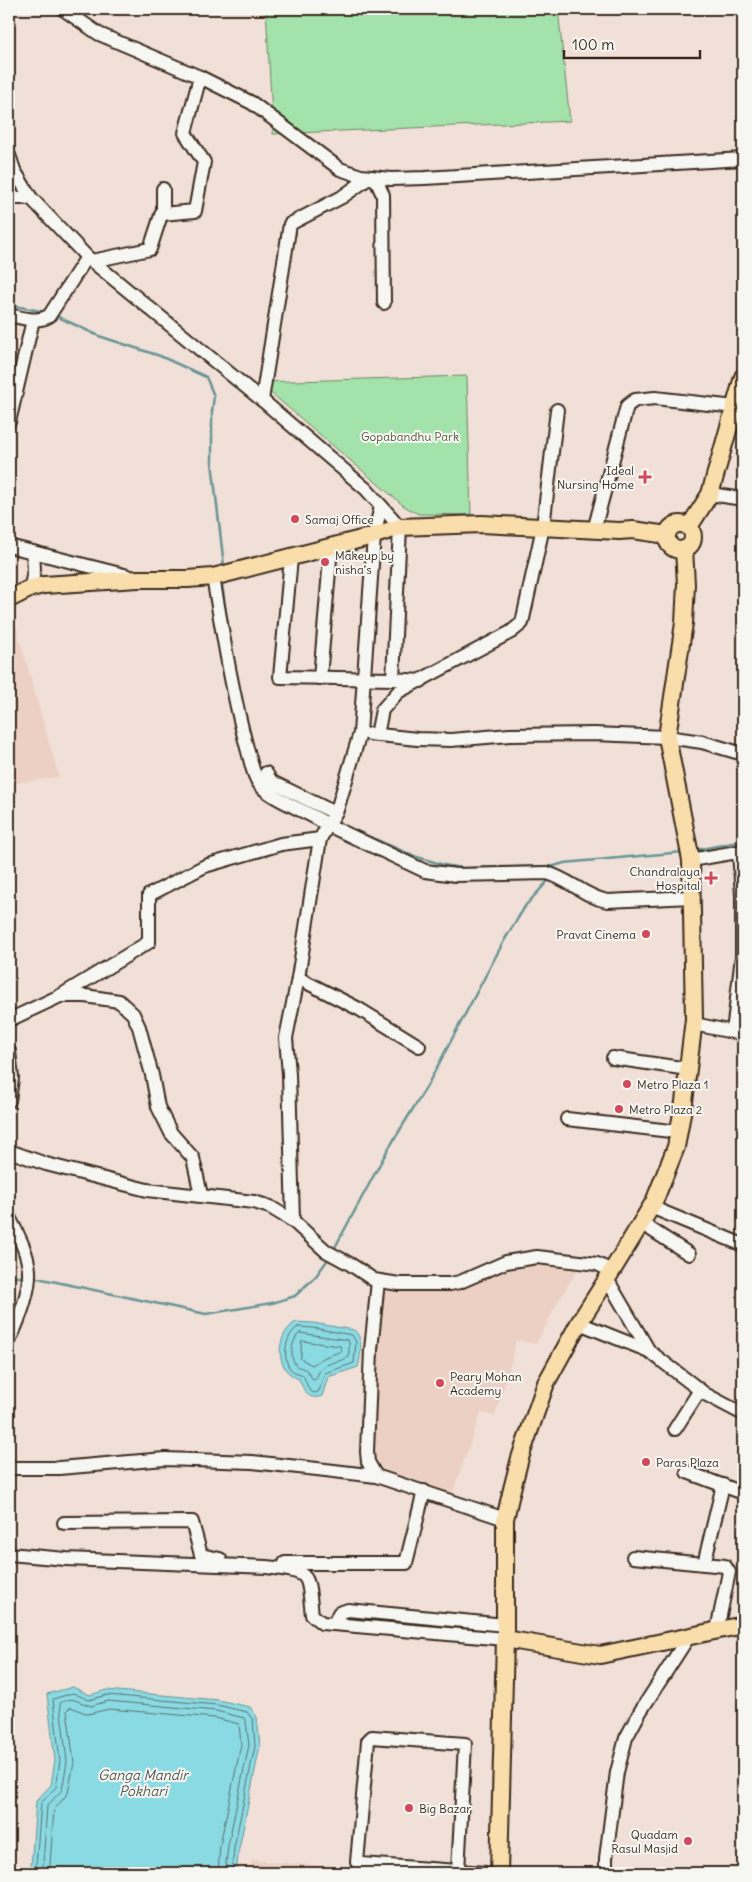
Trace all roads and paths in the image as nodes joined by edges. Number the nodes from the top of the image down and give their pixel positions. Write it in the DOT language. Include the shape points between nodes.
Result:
graph roads {
  1 [pos="63,9"];
  2 [pos="200,77"];
  3 [pos="9,155"];
  4 [pos="743,159"];
  5 [pos="372,177"];
  6 [pos="163,189"];
  7 [pos="9,198"];
  8 [pos="31,198"];
  9 [pos="162,214"];
  10 [pos="90,259"];
  11 [pos="384,303"];
  12 [pos="9,315"];
  13 [pos="33,320"];
  14 [pos="743,377"];
  15 [pos="262,400"];
  16 [pos="736,407"];
  17 [pos="557,410"];
  18 [pos="9,422"];
  19 [pos="710,494"];
  20 [pos="743,499"];
  21 [pos="381,506"];
  22 [pos="400,527"];
  23 [pos="543,527"];
  24 [pos="688,527"];
  25 [pos="594,530"];
  26 [pos="667,535"];
  27 [pos="374,536"];
  28 [pos="9,546"];
  29 [pos="331,547"];
  30 [pos="684,549"];
  31 [pos="33,552"];
  32 [pos="291,558"];
  33 [pos="213,577"];
  34 [pos="138,579"];
  35 [pos="31,588"];
  36 [pos="9,599"];
  37 [pos="320,678"];
  38 [pos="363,678"];
  39 [pos="393,679"];
  40 [pos="421,681"];
  41 [pos="360,733"];
  42 [pos="377,735"];
  43 [pos="668,737"];
  44 [pos="743,754"];
  45 [pos="266,773"];
  46 [pos="335,813"];
  47 [pos="328,824"];
  48 [pos="320,839"];
  49 [pos="741,851"];
  50 [pos="691,856"];
  51 [pos="692,897"];
  52 [pos="298,978"];
  53 [pos="60,996"];
  54 [pos="9,1020"];
  55 [pos="694,1024"];
  56 [pos="738,1033"];
  57 [pos="419,1046"];
  58 [pos="9,1051"];
  59 [pos="613,1058"];
  60 [pos="688,1068"];
  61 [pos="9,1102"];
  62 [pos="567,1119"];
  63 [pos="679,1132"];
  64 [pos="9,1151"];
  65 [pos="201,1196"];
  66 [pos="651,1207"];
  67 [pos="9,1217"];
  68 [pos="293,1221"];
  69 [pos="641,1223"];
  70 [pos="743,1245"];
  71 [pos="689,1254"];
  72 [pos="610,1275"];
  73 [pos="378,1281"];
  74 [pos="578,1322"];
  75 [pos="9,1341"];
  76 [pos="649,1351"];
  77 [pos="700,1390"];
  78 [pos="743,1414"];
  79 [pos="675,1429"];
  80 [pos="9,1468"];
  81 [pos="687,1472"];
  82 [pos="376,1476"];
  83 [pos="723,1485"];
  84 [pos="424,1492"];
  85 [pos="743,1493"];
  86 [pos="505,1519"];
  87 [pos="64,1523"];
  88 [pos="9,1554"];
  89 [pos="633,1557"];
  90 [pos="704,1564"];
  91 [pos="743,1625"];
  92 [pos="716,1630"];
  93 [pos="505,1632"];
  94 [pos="690,1636"];
  95 [pos="458,1871"];
  96 [pos="486,1873"];
  97 [pos="499,1873"];
  98 [pos="606,1873"];
  1 -- 2 [label="street" via="99,34"];
  2 -- 5 [label="street" via="252,104 340,169"];
  2 -- 9 [label="street" via="185,133 204,162 195,211"];
  3 -- 8 [label="street"];
  4 -- 5 [label="street" via="425,178"];
  5 -- 11 [label="street" via="383,195"];
  5 -- 15 [label="street" via="342,198 290,224"];
  6 -- 9 [label="street"];
  7 -- 8 [label="street"];
  8 -- 10 [label="street"];
  9 -- 10 [label="street" via="150,249"];
  10 -- 13 [label="street" via="50,316"];
  10 -- 15 [label="street"];
  12 -- 13 [label="street"];
  13 -- 18 [label="street"];
  14 -- 16 [label="main road"];
  15 -- 21 [label="street" via="366,489"];
  16 -- 19 [label="main road"];
  16 -- 25 [label="street" via="655,398 635,400 627,406"];
  17 -- 23 [label="street"];
  19 -- 20 [label="street"];
  19 -- 24 [label="main road"];
  21 -- 22 [label="street"];
  21 -- 27 [label="street"];
  22 -- 23 [label="main road" via="482,524"];
  22 -- 27 [label="main road"];
  22 -- 39 [label="street"];
  23 -- 25 [label="main road"];
  23 -- 40 [label="street" via="522,623"];
  24 -- 26 [label="main road" via="675,525"];
  24 -- 30 [label="main road" via="692,540"];
  25 -- 26 [label="main road" via="633,530"];
  26 -- 30 [label="main road" via="673,548"];
  27 -- 29 [label="main road"];
  27 -- 38 [label="street"];
  28 -- 31 [label="street"];
  29 -- 32 [label="main road"];
  29 -- 37 [label="street"];
  30 -- 43 [label="main road" via="684,623"];
  31 -- 34 [label="street"];
  31 -- 35 [label="street"];
  32 -- 33 [label="main road"];
  32 -- 37 [label="street" via="280,677"];
  33 -- 34 [label="main road"];
  33 -- 47 [label="street" via="226,661 256,780 268,792"];
  34 -- 35 [label="main road"];
  35 -- 36 [label="main road"];
  37 -- 38 [label="street"];
  38 -- 39 [label="street"];
  38 -- 41 [label="street"];
  39 -- 40 [label="street"];
  40 -- 42 [label="street" via="398,692 382,710"];
  41 -- 42 [label="street"];
  41 -- 46 [label="street"];
  42 -- 43 [label="street" via="451,740 519,734"];
  43 -- 44 [label="street" via="702,742"];
  43 -- 50 [label="main road"];
  45 -- 46 [label="street" via="276,784"];
  46 -- 47 [label="street"];
  47 -- 48 [label="street"];
  47 -- 51 [label="street" via="425,871 456,875 547,874 607,901"];
  48 -- 52 [label="street"];
  48 -- 53 [label="street" via="280,844 205,866 150,895 150,942"];
  49 -- 50 [label="street"];
  49 -- 56 [label="street" via="742,956"];
  50 -- 51 [label="main road"];
  51 -- 55 [label="main road"];
  52 -- 57 [label="street" via="359,1009"];
  52 -- 68 [label="street" via="286,1038"];
  53 -- 54 [label="street"];
  53 -- 65 [label="street" via="119,1001 133,1014 152,1075 158,1107 171,1133 193,1158"];
  55 -- 56 [label="street"];
  55 -- 60 [label="main road"];
  58 -- 61 [label="street" via="12,1078"];
  59 -- 60 [label="street"];
  60 -- 63 [label="main road"];
  62 -- 63 [label="street"];
  63 -- 66 [label="main road"];
  64 -- 65 [label="street" via="147,1190"];
  65 -- 68 [label="street" via="254,1202"];
  66 -- 69 [label="main road"];
  66 -- 70 [label="street"];
  67 -- 75 [label="street" via="19,1236 29,1269 28,1285"];
  68 -- 73 [label="street" via="326,1251"];
  69 -- 71 [label="street"];
  69 -- 72 [label="main road"];
  72 -- 73 [label="street" via="597,1264 537,1257 506,1262 450,1284"];
  72 -- 74 [label="main road"];
  72 -- 76 [label="street"];
  73 -- 82 [label="street" via="371,1350 367,1452 368,1462"];
  74 -- 76 [label="street"];
  74 -- 86 [label="main road" via="546,1383 520,1458"];
  76 -- 77 [label="street"];
  77 -- 78 [label="street"];
  77 -- 79 [label="street"];
  80 -- 82 [label="street" via="202,1459"];
  81 -- 83 [label="street"];
  82 -- 84 [label="street"];
  83 -- 85 [label="street"];
  83 -- 90 [label="street"];
  84 -- 86 [label="street"];
  84 -- 87 [label="street" via="406,1563 234,1562 201,1555 192,1522"];
  86 -- 93 [label="main road"];
  88 -- 93 [label="street" via="297,1571 309,1582 312,1615 322,1623 334,1624 339,1613 348,1610"];
  89 -- 90 [label="street"];
  90 -- 92 [label="street" via="725,1566 729,1572"];
  91 -- 92 [label="main road"];
  92 -- 94 [label="main road"];
  93 -- 94 [label="main road" via="600,1655"];
  93 -- 97 [label="main road"];
  94 -- 98 [label="street" via="626,1738 616,1772"];
  95 -- 95 [label="street" via="357,1862 368,1741 372,1737 465,1744"];
  95 -- 96 [label="street"];
}
